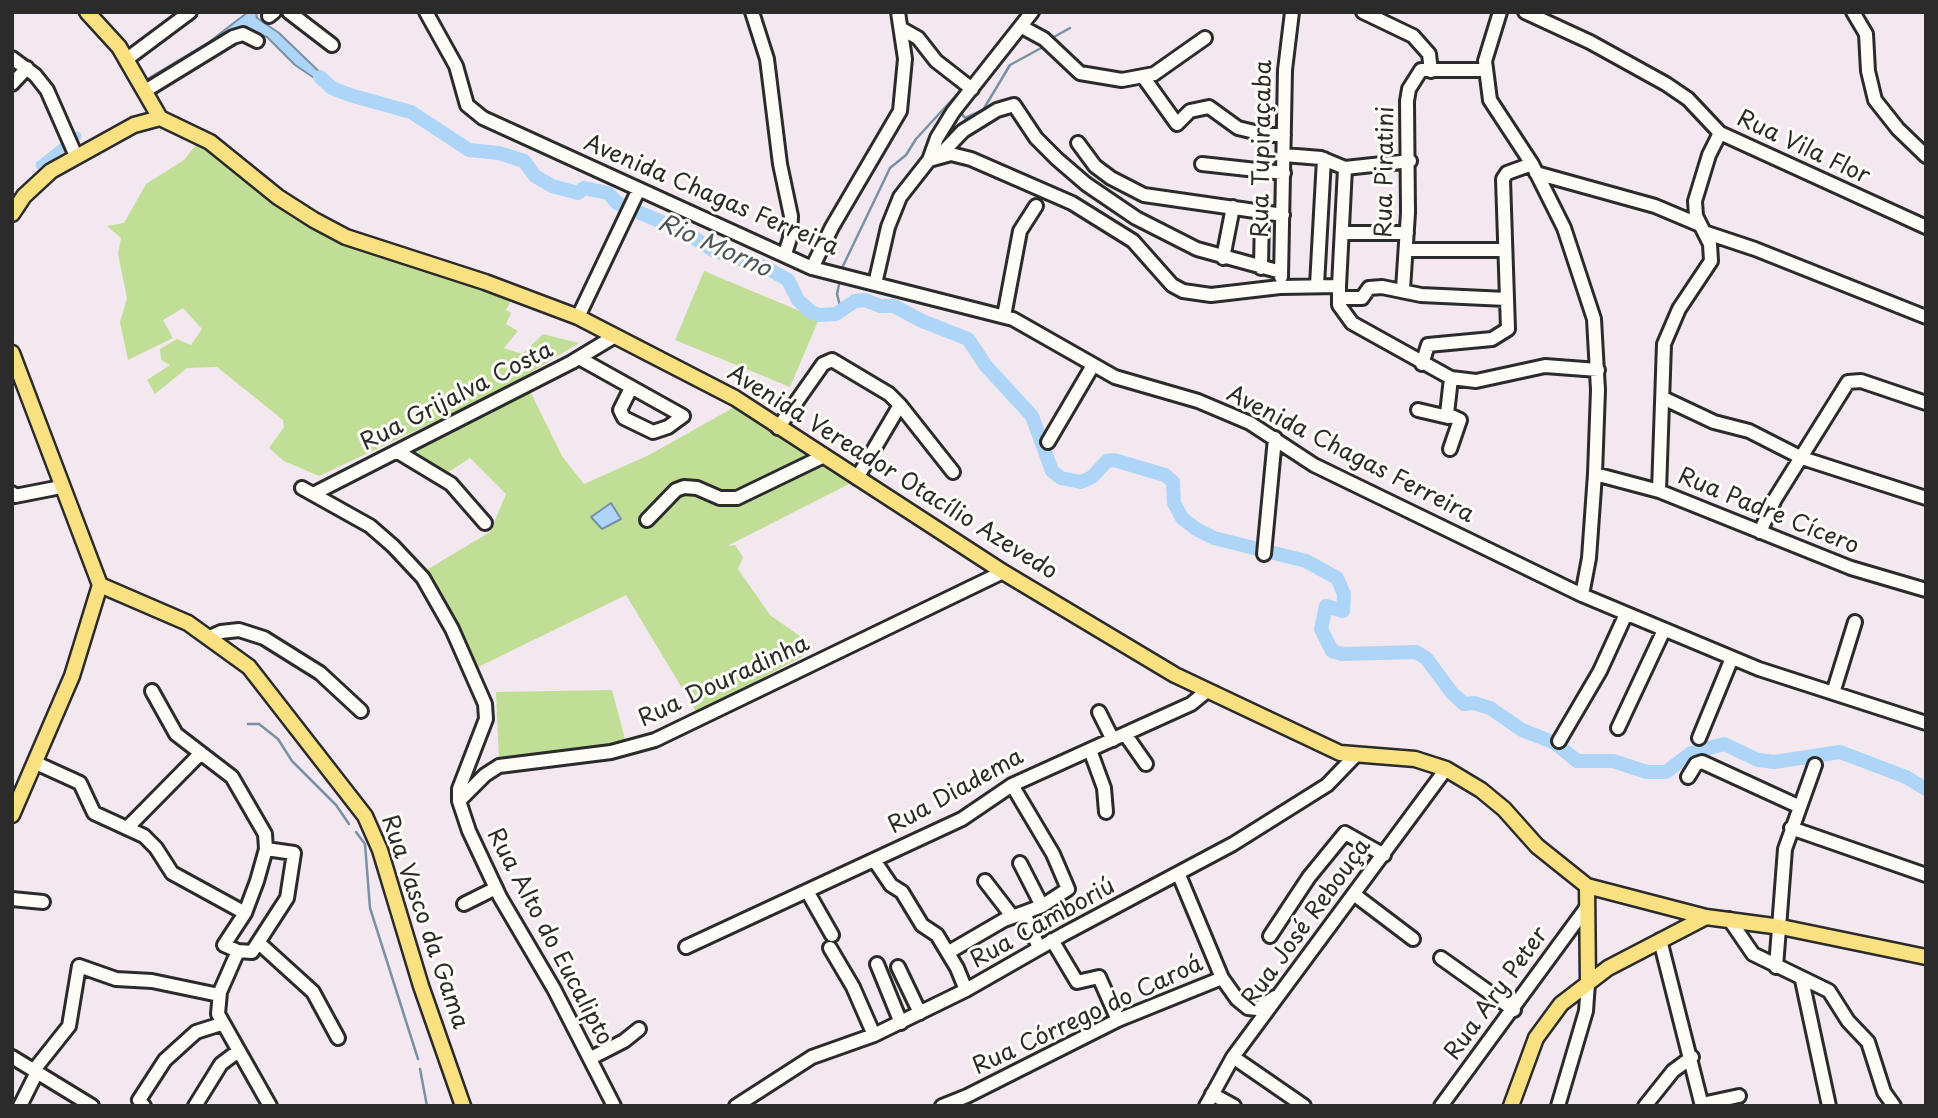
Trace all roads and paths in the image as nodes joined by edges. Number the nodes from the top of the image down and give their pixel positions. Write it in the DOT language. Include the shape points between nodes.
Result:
graph roads {
  1 [pos="190,12"];
  2 [pos="289,12"];
  3 [pos="426,12"];
  4 [pos="752,12"];
  5 [pos="898,12"];
  6 [pos="1032,12"];
  7 [pos="1292,12"];
  8 [pos="1363,12"];
  9 [pos="1500,12"];
  10 [pos="1525,12"];
  11 [pos="1853,12"];
  12 [pos="93,14"];
  13 [pos="1022,27"];
  14 [pos="902,29"];
  15 [pos="1205,38"];
  16 [pos="257,41"];
  17 [pos="332,45"];
  18 [pos="12,58"];
  19 [pos="127,59"];
  20 [pos="27,68"];
  21 [pos="1485,70"];
  22 [pos="1431,71"];
  23 [pos="1144,78"];
  24 [pos="12,84"];
  25 [pos="972,89"];
  26 [pos="145,91"];
  27 [pos="1859,97"];
  28 [pos="1875,100"];
  29 [pos="160,118"];
  30 [pos="1720,133"];
  31 [pos="1284,135"];
  32 [pos="1078,143"];
  33 [pos="1284,155"];
  34 [pos="76,156"];
  35 [pos="1926,156"];
  36 [pos="935,157"];
  37 [pos="1324,159"];
  38 [pos="1410,161"];
  39 [pos="1202,164"];
  40 [pos="1345,168"];
  41 [pos="1534,169"];
  42 [pos="1284,173"];
  43 [pos="637,193"];
  44 [pos="1036,206"];
  45 [pos="1233,207"];
  46 [pos="1262,212"];
  47 [pos="12,214"];
  48 [pos="1283,215"];
  49 [pos="1926,227"];
  50 [pos="1702,229"];
  51 [pos="1343,233"];
  52 [pos="1407,233"];
  53 [pos="1406,250"];
  54 [pos="1504,250"];
  55 [pos="785,254"];
  56 [pos="1223,258"];
  57 [pos="813,268"];
  58 [pos="1261,268"];
  59 [pos="1281,272"];
  60 [pos="875,284"];
  61 [pos="1317,285"];
  62 [pos="1280,287"];
  63 [pos="1403,289"];
  64 [pos="1339,292"];
  65 [pos="1507,299"];
  66 [pos="1004,316"];
  67 [pos="578,317"];
  68 [pos="1926,317"];
  69 [pos="615,336"];
  70 [pos="12,353"];
  71 [pos="579,358"];
  72 [pos="1422,364"];
  73 [pos="1091,368"];
  74 [pos="1598,370"];
  75 [pos="1451,378"];
  76 [pos="631,388"];
  77 [pos="1663,398"];
  78 [pos="1926,403"];
  79 [pos="900,405"];
  80 [pos="1418,410"];
  81 [pos="1454,419"];
  82 [pos="778,428"];
  83 [pos="1275,438"];
  84 [pos="1048,442"];
  85 [pos="1450,449"];
  86 [pos="398,452"];
  87 [pos="824,456"];
  88 [pos="1802,457"];
  89 [pos="953,472"];
  90 [pos="1595,474"];
  91 [pos="857,478"];
  92 [pos="61,487"];
  93 [pos="302,488"];
  94 [pos="1659,491"];
  95 [pos="12,493"];
  96 [pos="315,493"];
  97 [pos="1926,498"];
  98 [pos="647,520"];
  99 [pos="485,523"];
  100 [pos="1760,532"];
  101 [pos="1264,554"];
  102 [pos="1003,572"];
  103 [pos="100,585"];
  104 [pos="1926,590"];
  105 [pos="1582,595"];
  106 [pos="1625,616"];
  107 [pos="1855,622"];
  108 [pos="1664,630"];
  109 [pos="210,637"];
  110 [pos="1732,658"];
  111 [pos="152,691"];
  112 [pos="1207,691"];
  113 [pos="1833,693"];
  114 [pos="361,711"];
  115 [pos="1099,712"];
  116 [pos="1926,723"];
  117 [pos="1618,728"];
  118 [pos="1125,734"];
  119 [pos="1699,738"];
  120 [pos="1113,740"];
  121 [pos="1559,740"];
  122 [pos="1090,750"];
  123 [pos="201,752"];
  124 [pos="1355,756"];
  125 [pos="36,762"];
  126 [pos="1146,764"];
  127 [pos="1815,765"];
  128 [pos="1446,769"];
  129 [pos="1688,777"];
  130 [pos="1012,785"];
  131 [pos="459,801"];
  132 [pos="1798,806"];
  133 [pos="1107,812"];
  134 [pos="12,815"];
  135 [pos="127,828"];
  136 [pos="1791,828"];
  137 [pos="266,849"];
  138 [pos="1384,855"];
  139 [pos="874,860"];
  140 [pos="1020,863"];
  141 [pos="1179,875"];
  142 [pos="1926,875"];
  143 [pos="985,881"];
  144 [pos="1587,886"];
  145 [pos="496,888"];
  146 [pos="807,891"];
  147 [pos="1355,895"];
  148 [pos="12,899"];
  149 [pos="43,902"];
  150 [pos="464,904"];
  151 [pos="1042,906"];
  152 [pos="1586,908"];
  153 [pos="245,913"];
  154 [pos="1018,916"];
  155 [pos="1706,917"];
  156 [pos="1730,919"];
  157 [pos="1781,927"];
  158 [pos="1270,936"];
  159 [pos="1413,939"];
  160 [pos="1052,940"];
  161 [pos="1660,940"];
  162 [pos="259,943"];
  163 [pos="686,947"];
  164 [pos="1039,948"];
  165 [pos="233,949"];
  166 [pos="949,952"];
  167 [pos="1926,957"];
  168 [pos="1441,958"];
  169 [pos="877,964"];
  170 [pos="898,967"];
  171 [pos="1776,967"];
  172 [pos="1222,978"];
  173 [pos="1802,980"];
  174 [pos="1588,983"];
  175 [pos="965,990"];
  176 [pos="219,995"];
  177 [pos="1279,998"];
  178 [pos="1514,1010"];
  179 [pos="920,1013"];
  180 [pos="1118,1020"];
  181 [pos="901,1023"];
  182 [pos="221,1024"];
  183 [pos="639,1029"];
  184 [pos="874,1035"];
  185 [pos="338,1038"];
  186 [pos="237,1052"];
  187 [pos="12,1057"];
  188 [pos="1233,1057"];
  189 [pos="1692,1057"];
  190 [pos="591,1058"];
  191 [pos="35,1071"];
  192 [pos="1738,1096"];
  193 [pos="1209,1100"];
  194 [pos="1702,1105"];
  195 [pos="20,1106"];
  196 [pos="92,1106"];
  197 [pos="144,1106"];
  198 [pos="195,1106"];
  199 [pos="270,1106"];
  200 [pos="463,1106"];
  201 [pos="614,1106"];
  202 [pos="736,1106"];
  203 [pos="942,1106"];
  204 [pos="1234,1106"];
  205 [pos="1304,1106"];
  206 [pos="1441,1106"];
  207 [pos="1511,1106"];
  208 [pos="1558,1106"];
  209 [pos="1645,1106"];
  210 [pos="1829,1106"];
  211 [pos="1894,1106"];
  1 -- 19 [label="street"];
  2 -- 17 [label="street"];
  3 -- 43 [label="street, Avenida Chagas Ferreira" via="453,59 470,110"];
  4 -- 55 [label="street" via="767,59 791,216"];
  5 -- 14 [label="street"];
  6 -- 13 [label="street"];
  7 -- 31 [label="street, Rua Tupiraçaba"];
  8 -- 22 [label="street" via="1413,36 1429,54"];
  9 -- 21 [label="street"];
  10 -- 30 [label="street, Rua Vila Flor" via="1666,84 1688,99"];
  11 -- 28 [label="street" via="1866,34"];
  12 -- 19 [label="main road"];
  13 -- 23 [label="street" via="1044,39 1080,73 1122,80"];
  13 -- 25 [label="street"];
  14 -- 25 [label="street" via="918,38 936,61"];
  14 -- 57 [label="street" via="905,82 900,111"];
  15 -- 23 [label="street"];
  16 -- 26 [label="street" via="243,34 233,37"];
  18 -- 20 [label="street"];
  19 -- 26 [label="main road"];
  20 -- 24 [label="street"];
  20 -- 34 [label="street" via="47,90"];
  21 -- 22 [label="street"];
  21 -- 41 [label="street" via="1493,106"];
  22 -- 38 [label="street, Rua Piratini" via="1419,71 1406,101"];
  23 -- 31 [label="street" via="1177,124 1190,111 1209,107 1238,128"];
  25 -- 36 [label="street" via="937,138"];
  26 -- 29 [label="main road"];
  27 -- 28 [label="street"];
  28 -- 35 [label="street"];
  29 -- 34 [label="main road" via="134,125"];
  29 -- 67 [label="main road, Avenida Vereador Otacílio Azevedo" via="210,142 278,197 346,237"];
  30 -- 49 [label="street, Rua Vila Flor"];
  30 -- 50 [label="street" via="1695,201"];
  31 -- 33 [label="street, Rua Tupiraçaba"];
  32 -- 45 [label="street" via="1096,166 1127,188 1144,195"];
  33 -- 37 [label="street"];
  33 -- 42 [label="street, Rua Tupiraçaba"];
  34 -- 47 [label="main road" via="38,181"];
  36 -- 56 [label="street" via="963,131 1014,105 1036,138 1086,184 1170,237"];
  36 -- 60 [label="street" via="893,210"];
  36 -- 62 [label="street" via="971,159 1072,203 1133,241 1171,285 1183,292 1224,295"];
  37 -- 40 [label="street"];
  37 -- 61 [label="street"];
  38 -- 40 [label="street"];
  38 -- 52 [label="street, Rua Piratini"];
  39 -- 42 [label="street"];
  40 -- 51 [label="street"];
  41 -- 50 [label="street" via="1656,206"];
  41 -- 54 [label="street" via="1504,176"];
  41 -- 74 [label="street" via="1564,228 1586,288 1594,318"];
  42 -- 48 [label="street, Rua Tupiraçaba"];
  43 -- 55 [label="street, Avenida Chagas Ferreira"];
  43 -- 67 [label="street"];
  44 -- 66 [label="street" via="1020,231"];
  45 -- 46 [label="street"];
  45 -- 56 [label="street"];
  46 -- 48 [label="street"];
  46 -- 58 [label="street"];
  48 -- 59 [label="street, Rua Tupiraçaba"];
  50 -- 68 [label="street"];
  50 -- 77 [label="street" via="1710,244 1711,261 1674,318 1664,345"];
  51 -- 52 [label="street"];
  51 -- 64 [label="street"];
  52 -- 53 [label="street, Rua Piratini"];
  53 -- 54 [label="street"];
  53 -- 63 [label="street, Rua Piratini"];
  54 -- 65 [label="street"];
  55 -- 57 [label="street, Avenida Chagas Ferreira"];
  56 -- 58 [label="street"];
  57 -- 60 [label="street, Avenida Chagas Ferreira"];
  58 -- 59 [label="street"];
  59 -- 62 [label="street, Rua Tupiraçaba"];
  60 -- 66 [label="street, Avenida Chagas Ferreira"];
  61 -- 62 [label="street"];
  61 -- 64 [label="street"];
  63 -- 64 [label="street" via="1369,288 1362,298"];
  63 -- 65 [label="street" via="1421,295"];
  64 -- 72 [label="street" via="1342,312 1352,323"];
  65 -- 72 [label="street" via="1506,332 1492,339 1428,345"];
  66 -- 73 [label="street, Avenida Chagas Ferreira"];
  67 -- 69 [label="main road, Avenida Vereador Otacílio Azevedo"];
  69 -- 71 [label="street, Rua Grijalva Costa"];
  69 -- 82 [label="main road, Avenida Vereador Otacílio Azevedo" via="758,411"];
  70 -- 92 [label="main road"];
  71 -- 76 [label="street"];
  71 -- 86 [label="street, Rua Grijalva Costa"];
  72 -- 75 [label="street"];
  73 -- 83 [label="street, Avenida Chagas Ferreira" via="1198,401"];
  73 -- 84 [label="street"];
  74 -- 75 [label="street" via="1545,366 1476,381"];
  74 -- 90 [label="street"];
  75 -- 81 [label="street"];
  76 -- 76 [label="street" via="642,394 683,416 653,432 624,418 620,410"];
  77 -- 88 [label="street"];
  77 -- 94 [label="street"];
  78 -- 88 [label="street" via="1851,380 1843,386"];
  79 -- 82 [label="street" via="846,368 826,360"];
  79 -- 89 [label="street"];
  79 -- 91 [label="street"];
  80 -- 81 [label="street"];
  81 -- 85 [label="street"];
  82 -- 87 [label="main road, Avenida Vereador Otacílio Azevedo"];
  83 -- 101 [label="street"];
  83 -- 105 [label="street, Avenida Chagas Ferreira" via="1314,465"];
  86 -- 96 [label="street, Rua Grijalva Costa"];
  86 -- 99 [label="street" via="451,484"];
  87 -- 91 [label="main road, Avenida Vereador Otacílio Azevedo"];
  87 -- 98 [label="street" via="737,498 684,487"];
  88 -- 97 [label="street"];
  88 -- 100 [label="street"];
  90 -- 94 [label="street, Rua Padre Cícero"];
  90 -- 105 [label="street"];
  91 -- 102 [label="main road, Avenida Vereador Otacílio Azevedo"];
  92 -- 95 [label="street"];
  92 -- 103 [label="main road"];
  93 -- 96 [label="street"];
  94 -- 100 [label="street, Rua Padre Cícero"];
  96 -- 131 [label="street" via="370,526 399,552 423,578 452,629 485,704 486,719 459,789"];
  100 -- 104 [label="street, Rua Padre Cícero" via="1851,568"];
  102 -- 112 [label="main road, Avenida Vereador Otacílio Azevedo"];
  102 -- 131 [label="street, Rua Douradinha" via="655,740 611,752 499,766"];
  103 -- 109 [label="main road, Rua Vasco da Gama"];
  103 -- 125 [label="main road" via="79,658"];
  105 -- 106 [label="street, Avenida Chagas Ferreira"];
  106 -- 108 [label="street, Avenida Chagas Ferreira"];
  106 -- 121 [label="street" via="1600,671"];
  107 -- 113 [label="street"];
  108 -- 110 [label="street, Avenida Chagas Ferreira"];
  108 -- 117 [label="street"];
  109 -- 114 [label="street" via="239,630 264,638 320,673"];
  109 -- 200 [label="main road, Rua Vasco da Gama" via="258,677 365,816"];
  110 -- 113 [label="street, Avenida Chagas Ferreira"];
  110 -- 119 [label="street"];
  111 -- 123 [label="street" via="176,734"];
  112 -- 118 [label="street, Rua Diadema" via="1191,704"];
  112 -- 124 [label="main road, Avenida Vereador Otacílio Azevedo" via="1318,744"];
  113 -- 116 [label="street, Avenida Chagas Ferreira"];
  115 -- 120 [label="street"];
  118 -- 120 [label="street, Rua Diadema"];
  118 -- 126 [label="street"];
  120 -- 122 [label="street, Rua Diadema"];
  122 -- 130 [label="street, Rua Diadema"];
  122 -- 133 [label="street"];
  123 -- 135 [label="street"];
  123 -- 137 [label="street" via="232,778 263,830"];
  124 -- 128 [label="main road, Avenida Vereador Otacílio Azevedo" via="1415,759"];
  124 -- 141 [label="street, Rua Camboriú" via="1307,800"];
  125 -- 134 [label="main road"];
  125 -- 135 [label="street" via="80,783 94,813"];
  127 -- 132 [label="street"];
  128 -- 138 [label="street, Rua José Rebouça"];
  128 -- 144 [label="main road, Avenida Vereador Otacílio Azevedo" via="1482,790 1537,846"];
  129 -- 132 [label="street" via="1702,762"];
  130 -- 139 [label="street, Rua Diadema" via="962,819"];
  130 -- 151 [label="street" via="1069,888"];
  131 -- 145 [label="street, Rua Alto do Eucalipto"];
  132 -- 136 [label="street"];
  135 -- 153 [label="street" via="150,841 172,873"];
  136 -- 142 [label="street"];
  136 -- 157 [label="street" via="1782,866"];
  137 -- 153 [label="street"];
  137 -- 162 [label="street" via="294,853 294,867 286,898"];
  138 -- 147 [label="street, Rua José Rebouça"];
  138 -- 158 [label="street" via="1345,833"];
  139 -- 146 [label="street, Rua Diadema"];
  139 -- 166 [label="street" via="891,885 902,892 922,925 937,935"];
  140 -- 151 [label="street"];
  141 -- 160 [label="street, Rua Camboriú"];
  141 -- 172 [label="street"];
  143 -- 154 [label="street"];
  144 -- 152 [label="main road"];
  144 -- 155 [label="main road, Avenida Vereador Otacílio Azevedo"];
  145 -- 150 [label="street"];
  145 -- 190 [label="street, Rua Alto do Eucalipto"];
  146 -- 163 [label="street, Rua Diadema"];
  146 -- 184 [label="street"];
  147 -- 159 [label="street"];
  147 -- 177 [label="street, Rua José Rebouça"];
  148 -- 149 [label="street"];
  151 -- 154 [label="street"];
  152 -- 174 [label="main road"];
  152 -- 178 [label="street, Rua Ary Peter"];
  153 -- 165 [label="street" via="223,945"];
  154 -- 164 [label="street"];
  154 -- 166 [label="street"];
  155 -- 156 [label="main road, Avenida Vereador Otacílio Azevedo"];
  155 -- 161 [label="main road"];
  156 -- 157 [label="main road, Avenida Vereador Otacílio Azevedo"];
  156 -- 171 [label="street" via="1754,954"];
  157 -- 167 [label="main road, Avenida Vereador Otacílio Azevedo"];
  157 -- 171 [label="street"];
  160 -- 164 [label="street, Rua Camboriú"];
  160 -- 180 [label="street" via="1076,982 1099,977"];
  161 -- 174 [label="main road"];
  161 -- 189 [label="street"];
  162 -- 165 [label="street" via="252,952"];
  162 -- 185 [label="street" via="313,992"];
  164 -- 175 [label="street, Rua Camboriú"];
  165 -- 176 [label="street"];
  166 -- 175 [label="street"];
  168 -- 178 [label="street"];
  169 -- 181 [label="street"];
  170 -- 179 [label="street"];
  171 -- 173 [label="street"];
  172 -- 177 [label="street, Rua Córrego do Caroá" via="1248,1008 1257,1009 1270,998"];
  172 -- 180 [label="street, Rua Córrego do Caroá"];
  173 -- 210 [label="street"];
  173 -- 211 [label="street" via="1829,991 1868,1042 1880,1082"];
  174 -- 207 [label="main road" via="1561,1004 1536,1038"];
  174 -- 208 [label="street" via="1586,1011"];
  175 -- 179 [label="street, Rua Camboriú"];
  176 -- 182 [label="street"];
  176 -- 191 [label="street" via="152,981 116,979 79,966 69,1026"];
  177 -- 188 [label="street, Rua José Rebouça"];
  178 -- 206 [label="street, Rua Ary Peter"];
  179 -- 181 [label="street, Rua Camboriú"];
  180 -- 203 [label="street, Rua Córrego do Caroá"];
  181 -- 184 [label="street, Rua Camboriú"];
  182 -- 186 [label="street"];
  182 -- 197 [label="street" via="195,1032 165,1060 139,1100"];
  183 -- 190 [label="street"];
  184 -- 202 [label="street, Rua Camboriú" via="813,1057"];
  186 -- 198 [label="street" via="221,1064"];
  186 -- 199 [label="street"];
  187 -- 191 [label="street"];
  188 -- 193 [label="street, Rua José Rebouça"];
  188 -- 205 [label="street"];
  189 -- 194 [label="street"];
  189 -- 209 [label="street"];
  190 -- 201 [label="street, Rua Alto do Eucalipto"];
  191 -- 195 [label="street"];
  191 -- 196 [label="street"];
  192 -- 194 [label="street"];
  193 -- 204 [label="street"];
}
